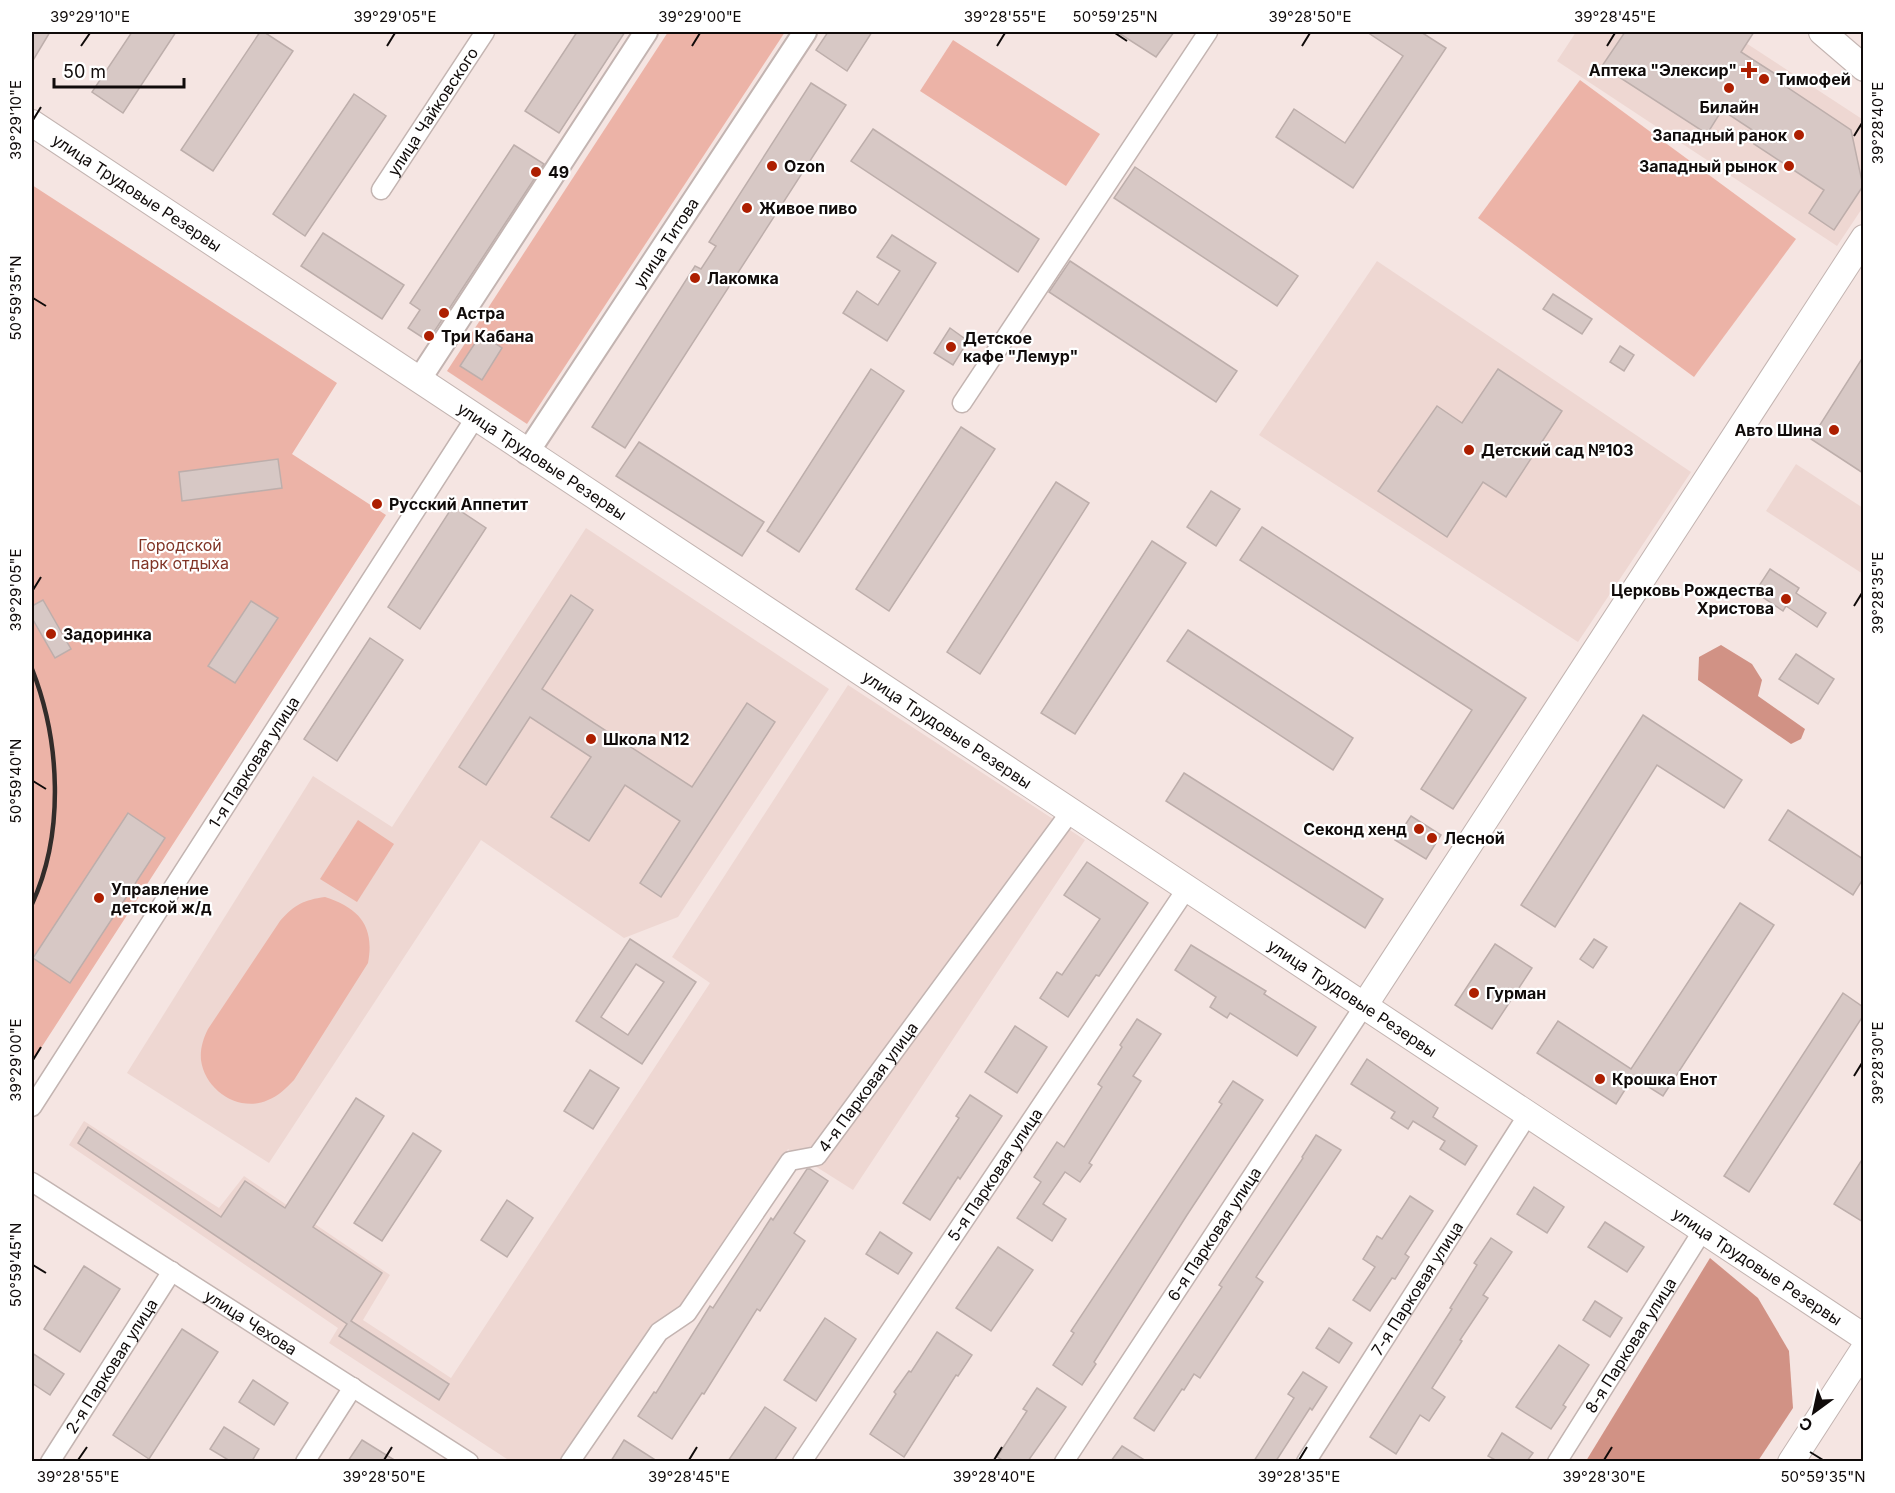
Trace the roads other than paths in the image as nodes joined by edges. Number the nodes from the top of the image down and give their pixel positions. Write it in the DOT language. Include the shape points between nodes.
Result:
graph roads {
  1 [pos="485,32"];
  2 [pos="646,32"];
  3 [pos="805,32"];
  4 [pos="1208,32"];
  5 [pos="1825,32"];
  6 [pos="1863,66"];
  7 [pos="32,123"];
  8 [pos="381,190"];
  9 [pos="1863,238"];
  10 [pos="418,380"];
  11 [pos="962,403"];
  12 [pos="475,418"];
  13 [pos="527,453"];
  14 [pos="1071,811"];
  15 [pos="1187,888"];
  16 [pos="1364,1006"];
  17 [pos="32,1107"];
  18 [pos="1527,1116"];
  19 [pos="32,1182"];
  20 [pos="1703,1230"];
  21 [pos="172,1271"];
  22 [pos="1863,1338"];
  23 [pos="1863,1349"];
  24 [pos="353,1387"];
  25 [pos="50,1461"];
  26 [pos="305,1461"];
  27 [pos="469,1461"];
  28 [pos="570,1461"];
  29 [pos="802,1461"];
  30 [pos="1064,1461"];
  31 [pos="1306,1461"];
  32 [pos="1557,1461"];
  33 [pos="1791,1461"];
  1 -- 8 [label="street, улица Чайковского"];
  2 -- 10 [label="street"];
  3 -- 13 [label="street, улица Титова"];
  4 -- 11 [label="street"];
  5 -- 6 [label="main road"];
  7 -- 10 [label="main road, улица Трудовые Резервы"];
  9 -- 16 [label="main road"];
  10 -- 12 [label="main road, улица Трудовые Резервы"];
  12 -- 13 [label="main road, улица Трудовые Резервы"];
  12 -- 17 [label="street, 1-я Парковая улица"];
  13 -- 14 [label="main road, улица Трудовые Резервы"];
  14 -- 15 [label="main road, улица Трудовые Резервы"];
  14 -- 28 [label="street, 4-я Парковая улица" via="817,1156 790,1161 687,1313 659,1332"];
  15 -- 16 [label="main road, улица Трудовые Резервы"];
  15 -- 29 [label="street, 5-я Парковая улица"];
  16 -- 18 [label="main road, улица Трудовые Резервы"];
  16 -- 30 [label="street, 6-я Парковая улица"];
  18 -- 20 [label="main road, улица Трудовые Резервы"];
  18 -- 31 [label="street, 7-я Парковая улица"];
  19 -- 21 [label="street, улица Чехова"];
  20 -- 22 [label="main road, улица Трудовые Резервы"];
  20 -- 32 [label="street, 8-я Парковая улица"];
  21 -- 24 [label="street, улица Чехова"];
  21 -- 25 [label="street, 2-я Парковая улица"];
  23 -- 33 [label="main road"];
  24 -- 26 [label="street"];
  24 -- 27 [label="street, улица Чехова"];
}
